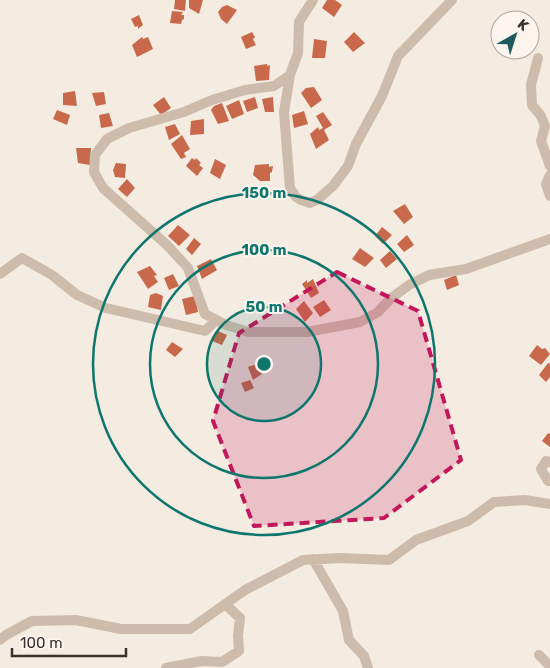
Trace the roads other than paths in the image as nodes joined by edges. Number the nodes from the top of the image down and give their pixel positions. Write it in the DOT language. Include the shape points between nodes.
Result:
graph roads {
  1 [pos="313,0"];
  2 [pos="452,0"];
  3 [pos="538,60"];
  4 [pos="290,75"];
  5 [pos="550,166"];
  6 [pos="550,175"];
  7 [pos="550,196"];
  8 [pos="550,239"];
  9 [pos="0,274"];
  10 [pos="216,320"];
  11 [pos="550,462"];
  12 [pos="550,481"];
  13 [pos="550,504"];
  14 [pos="313,560"];
  15 [pos="225,604"];
  16 [pos="0,640"];
  17 [pos="539,655"];
  18 [pos="550,666"];
  19 [pos="166,668"];
  20 [pos="368,668"];
  1 -- 4 [label="street" via="299,22 298,53"];
  2 -- 4 [label="street" via="398,56 348,166 333,186 310,203 296,197 290,188 284,112"];
  3 -- 5 [label="street" via="532,105 545,126 541,141"];
  4 -- 10 [label="street" via="274,86 245,90 129,128 106,139 95,155 94,172 103,188 188,268 205,314"];
  6 -- 7 [label="street" via="546,184"];
  8 -- 10 [label="street" via="409,285 378,312 360,322 307,332 249,332"];
  9 -- 10 [label="street" via="22,258 78,295 106,308 205,331"];
  11 -- 12 [label="street" via="546,461 541,468"];
  13 -- 14 [label="street" via="525,500 494,502 468,521 416,540 389,560"];
  14 -- 15 [label="street" via="303,560"];
  14 -- 20 [label="street" via="342,611 349,640 364,656"];
  15 -- 16 [label="street" via="190,629 121,629 76,620 32,621"];
  15 -- 19 [label="street" via="240,618 238,651 222,662 202,661"];
  17 -- 18 [label="street"];
}
